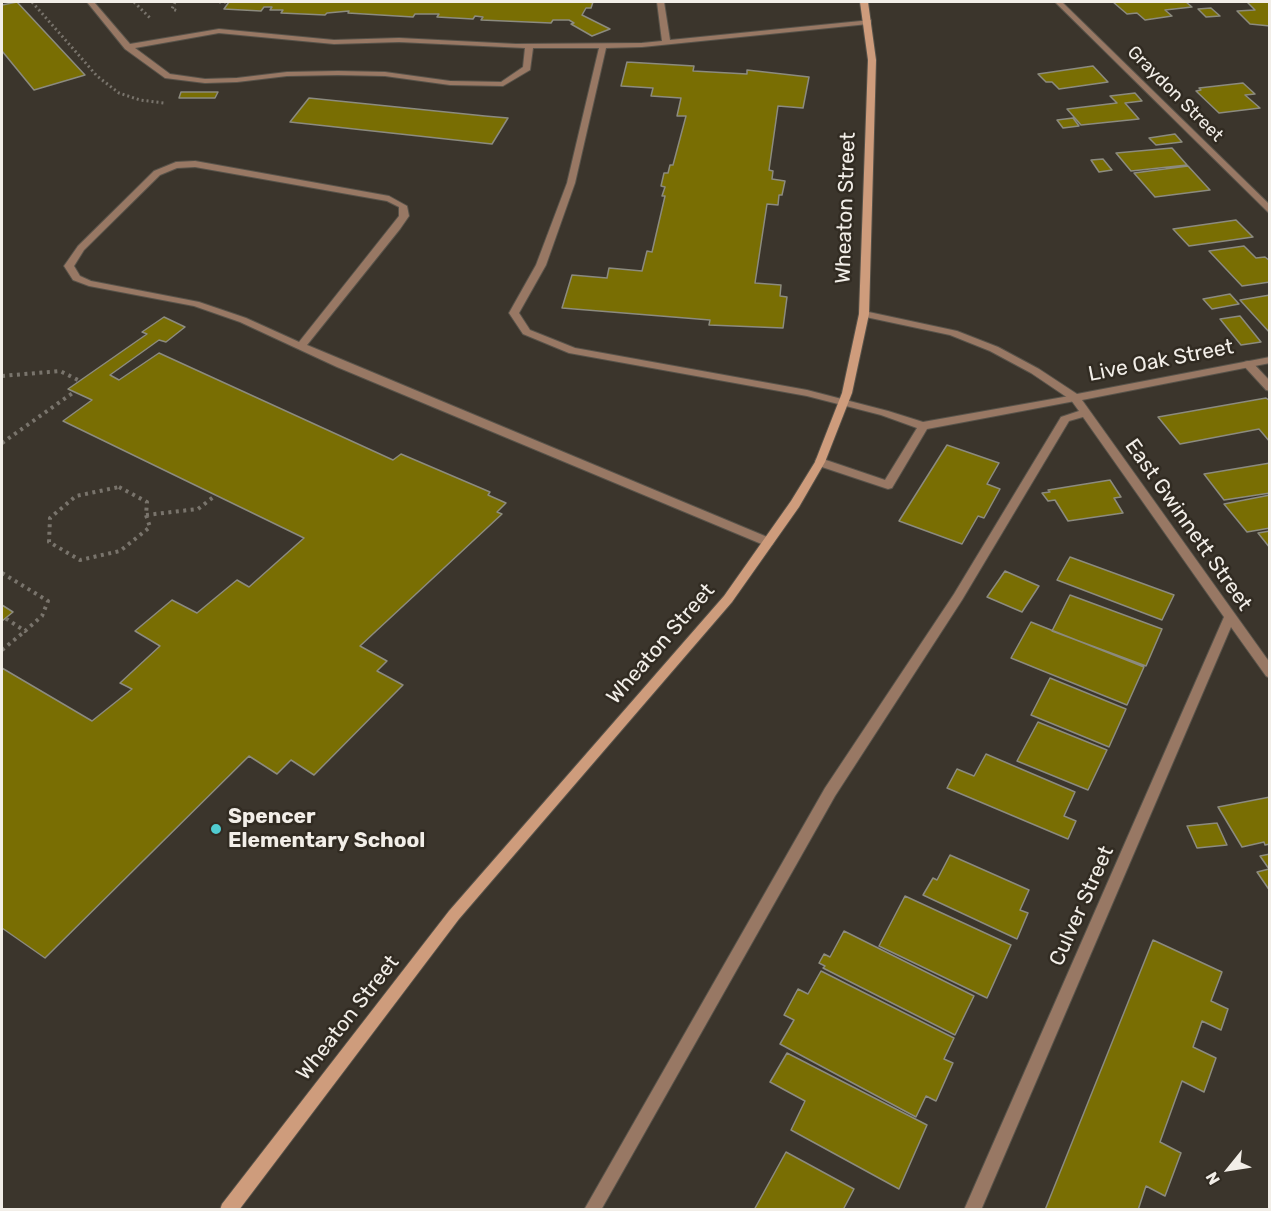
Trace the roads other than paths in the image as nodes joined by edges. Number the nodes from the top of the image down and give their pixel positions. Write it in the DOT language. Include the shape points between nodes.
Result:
graph roads {
  1 [pos="91,2"];
  2 [pos="660,2"];
  3 [pos="864,2"];
  4 [pos="1058,2"];
  5 [pos="868,22"];
  6 [pos="666,41"];
  7 [pos="529,46"];
  8 [pos="603,46"];
  9 [pos="128,47"];
  10 [pos="1269,211"];
  11 [pos="864,314"];
  12 [pos="301,346"];
  13 [pos="1269,360"];
  14 [pos="1248,364"];
  15 [pos="1269,388"];
  16 [pos="1075,398"];
  17 [pos="843,402"];
  18 [pos="1085,413"];
  19 [pos="923,426"];
  20 [pos="820,462"];
  21 [pos="768,542"];
  22 [pos="1230,618"];
  23 [pos="1269,673"];
  24 [pos="228,1209"];
  25 [pos="592,1209"];
  26 [pos="972,1209"];
  1 -- 9 [label="street"];
  2 -- 6 [label="street"];
  3 -- 5 [label="main road, Wheaton Street"];
  4 -- 10 [label="street, Graydon Street"];
  5 -- 6 [label="street"];
  5 -- 11 [label="main road, Wheaton Street" via="873,60"];
  6 -- 8 [label="street"];
  7 -- 8 [label="street"];
  7 -- 9 [label="street" via="399,40 334,42 219,31"];
  7 -- 9 [label="street" via="527,68 503,84 338,73 205,81 168,76"];
  8 -- 17 [label="street" via="571,183 541,265 514,313 526,332 573,351"];
  11 -- 16 [label="street, Live Oak Street" via="953,333 994,349"];
  11 -- 17 [label="main road, Wheaton Street"];
  12 -- 12 [label="street" via="196,304 88,283 76,278 69,266 81,248 157,173 176,165 195,164 388,199 403,206 404,216 397,227"];
  12 -- 21 [label="street"];
  13 -- 14 [label="street, Live Oak Street"];
  14 -- 15 [label="street"];
  14 -- 16 [label="street, Live Oak Street"];
  16 -- 18 [label="street, East Gwinnett Street"];
  16 -- 19 [label="street"];
  17 -- 19 [label="street"];
  17 -- 20 [label="main road, Wheaton Street"];
  18 -- 22 [label="street, East Gwinnett Street"];
  18 -- 25 [label="street" via="1065,419 958,597 830,792"];
  19 -- 20 [label="street" via="888,485"];
  20 -- 21 [label="main road, Wheaton Street"];
  21 -- 24 [label="main road, Wheaton Street" via="728,599 454,915"];
  22 -- 23 [label="street, East Gwinnett Street"];
  22 -- 26 [label="street, Culver Street"];
}
